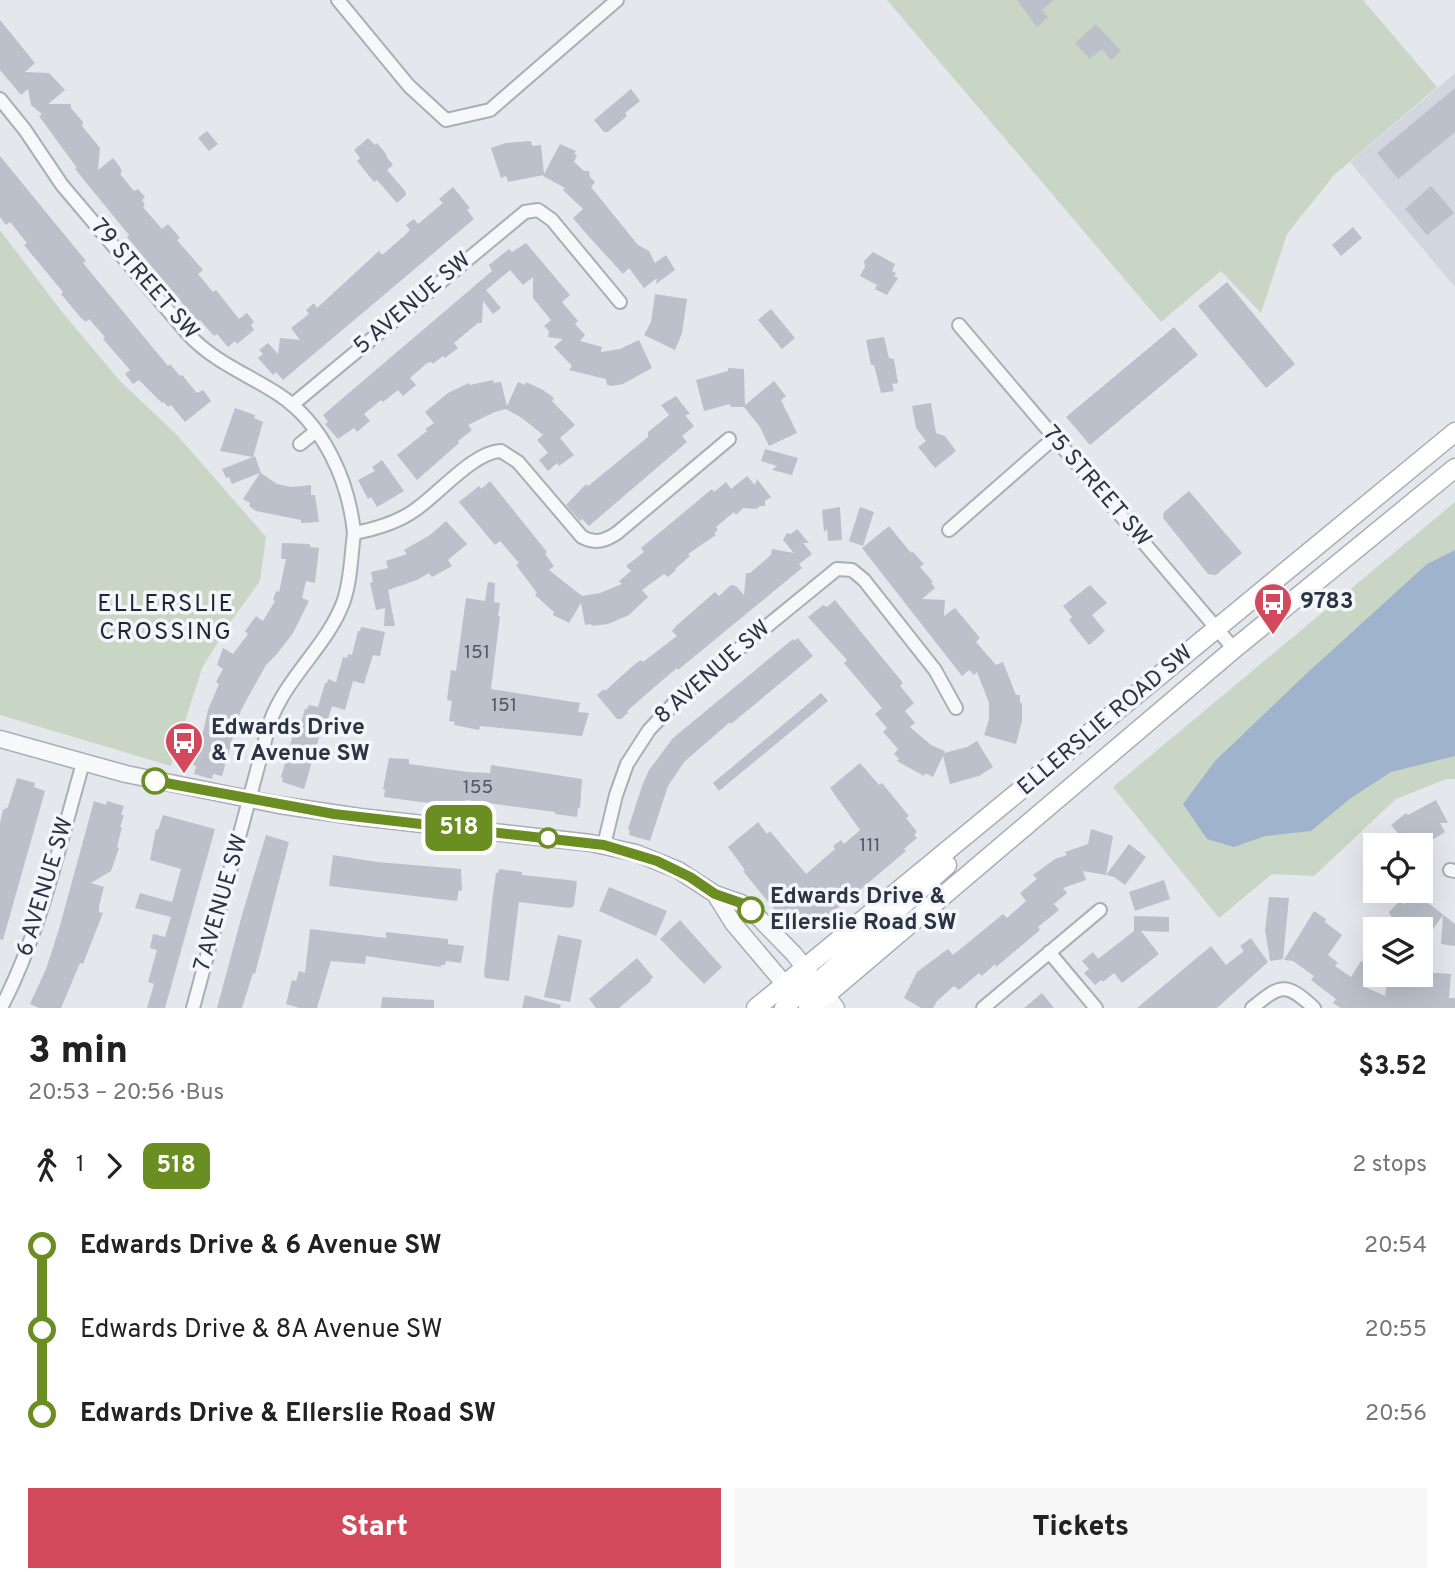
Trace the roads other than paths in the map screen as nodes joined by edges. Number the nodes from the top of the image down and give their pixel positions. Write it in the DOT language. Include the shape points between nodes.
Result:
graph roads {
  1 [pos="338,0"];
  2 [pos="617,0"];
  3 [pos="0,99"];
  4 [pos="620,302"];
  5 [pos="959,324"];
  6 [pos="292,405"];
  7 [pos="315,432"];
  8 [pos="1455,432"];
  9 [pos="1054,438"];
  10 [pos="729,439"];
  11 [pos="300,444"];
  12 [pos="1455,468"];
  13 [pos="949,530"];
  14 [pos="354,533"];
  15 [pos="1217,629"];
  16 [pos="1234,649"];
  17 [pos="956,708"];
  18 [pos="0,739"];
  19 [pos="82,763"];
  20 [pos="250,800"];
  21 [pos="994,814"];
  22 [pos="604,845"];
  23 [pos="715,894"];
  24 [pos="1100,910"];
  25 [pos="1049,952"];
  26 [pos="805,967"];
  27 [pos="826,996"];
  28 [pos="798,1002"];
  29 [pos="1,1008"];
  30 [pos="193,1008"];
  31 [pos="756,1008"];
  32 [pos="983,1008"];
  33 [pos="1096,1008"];
  34 [pos="1252,1008"];
  35 [pos="1314,1008"];
  1 -- 2 [label="street" via="409,86 446,120 490,110"];
  3 -- 6 [label="street, 79 STREET SW" via="62,185 197,344"];
  4 -- 6 [label="street, 5 AVENUE SW" via="552,220 538,210 525,212"];
  5 -- 9 [label="street, 75 STREET SW"];
  6 -- 7 [label="street, 79 STREET SW"];
  7 -- 11 [label="street"];
  7 -- 14 [label="street, 79 STREET SW" via="342,476"];
  8 -- 15 [label="main road, ELLERSLIE ROAD SW"];
  9 -- 13 [label="street"];
  9 -- 15 [label="street, 75 STREET SW"];
  10 -- 14 [label="street" via="606,539 588,541 576,532 518,462 501,451 476,461 403,518"];
  12 -- 16 [label="main road, ELLERSLIE ROAD SW"];
  14 -- 20 [label="street, 7 AVENUE SW" via="343,603 274,710"];
  15 -- 16 [label="street, 75 STREET SW"];
  15 -- 21 [label="main road, ELLERSLIE ROAD SW"];
  16 -- 27 [label="main road, ELLERSLIE ROAD SW"];
  17 -- 22 [label="street, 8 AVENUE SW" via="935,670 861,576 837,569 656,721 627,764"];
  18 -- 19 [label="street"];
  19 -- 20 [label="street"];
  19 -- 29 [label="street, 6 AVENUE SW" via="39,919"];
  20 -- 22 [label="street"];
  20 -- 30 [label="street, 7 AVENUE SW"];
  21 -- 26 [label="main road, ELLERSLIE ROAD SW"];
  21 -- 27 [label="main road"];
  22 -- 23 [label="street" via="657,861"];
  23 -- 26 [label="street" via="753,912"];
  23 -- 28 [label="street"];
  24 -- 25 [label="street"];
  25 -- 32 [label="street"];
  25 -- 33 [label="street"];
  26 -- 27 [label="street"];
  26 -- 28 [label="main road"];
  27 -- 28 [label="main road, ELLERSLIE ROAD SW"];
  28 -- 31 [label="main road, ELLERSLIE ROAD SW"];
  34 -- 35 [label="street" via="1284,988 1295,990"];
}
